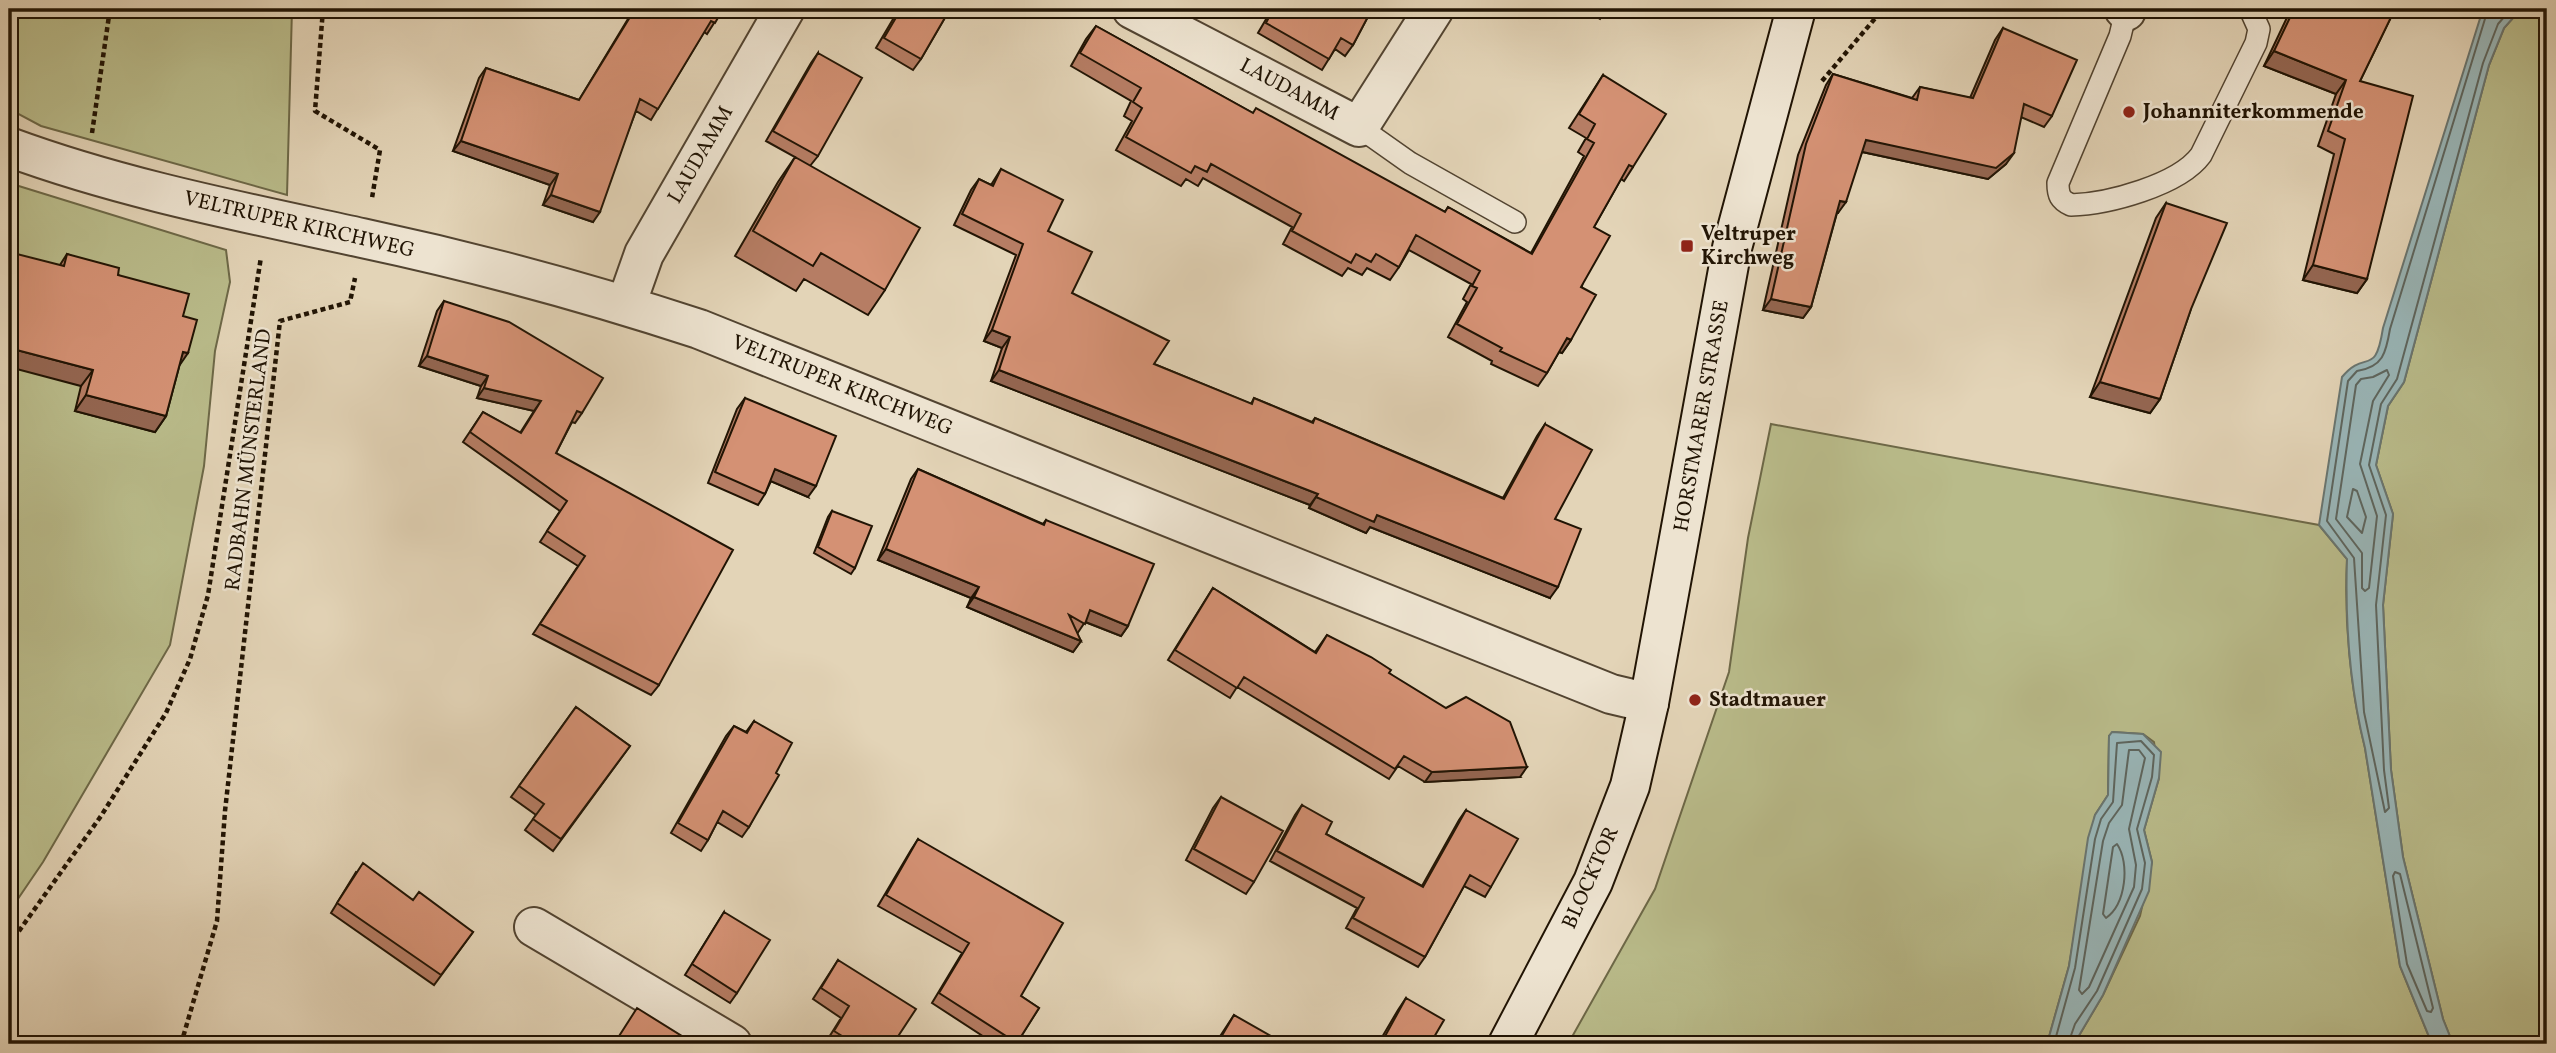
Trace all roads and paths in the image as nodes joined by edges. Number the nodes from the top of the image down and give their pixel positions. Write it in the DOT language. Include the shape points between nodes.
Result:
graph roads {
  1 [pos="110,9"];
  2 [pos="323,9"];
  3 [pos="785,9"];
  4 [pos="1132,9"];
  5 [pos="1434,9"];
  6 [pos="1796,9"];
  7 [pos="2128,9"];
  8 [pos="2250,9"];
  9 [pos="1359,127"];
  10 [pos="9,146"];
  11 [pos="86,173"];
  12 [pos="267,219"];
  13 [pos="1515,222"];
  14 [pos="364,238"];
  15 [pos="626,305"];
  16 [pos="1649,703"];
  17 [pos="534,927"];
  18 [pos="9,945"];
  19 [pos="181,1044"];
  20 [pos="732,1044"];
  21 [pos="1508,1044"];
  1 -- 11 [label="path"];
  2 -- 14 [label="path, RADBAHN MÜNSTERLAND" via="315,111 380,150"];
  3 -- 15 [label="street, LAUDAMM" via="644,254"];
  4 -- 9 [label="street, LAUDAMM"];
  5 -- 9 [label="street, LAUDAMM"];
  6 -- 16 [label="street, HORSTMARER STRASSE" via="1732,248"];
  7 -- 8 [label="lane" via="2059,183 2058,192 2071,205 2160,185 2196,162 2256,43 2259,29"];
  9 -- 13 [label="lane" via="1410,163"];
  10 -- 11 [label="street, VELTRUPER KIRCHWEG"];
  11 -- 12 [label="street, VELTRUPER KIRCHWEG"];
  12 -- 14 [label="street, VELTRUPER KIRCHWEG"];
  12 -- 18 [label="path" via="208,595 190,659 166,713 123,781"];
  14 -- 15 [label="street, VELTRUPER KIRCHWEG"];
  14 -- 19 [label="path, RADBAHN MÜNSTERLAND" via="350,302 280,321 217,921"];
  15 -- 16 [label="street, VELTRUPER KIRCHWEG" via="699,329 1611,694"];
  16 -- 21 [label="street, BLOCKTOR" via="1630,786 1594,882"];
  17 -- 20 [label="street"];
}
